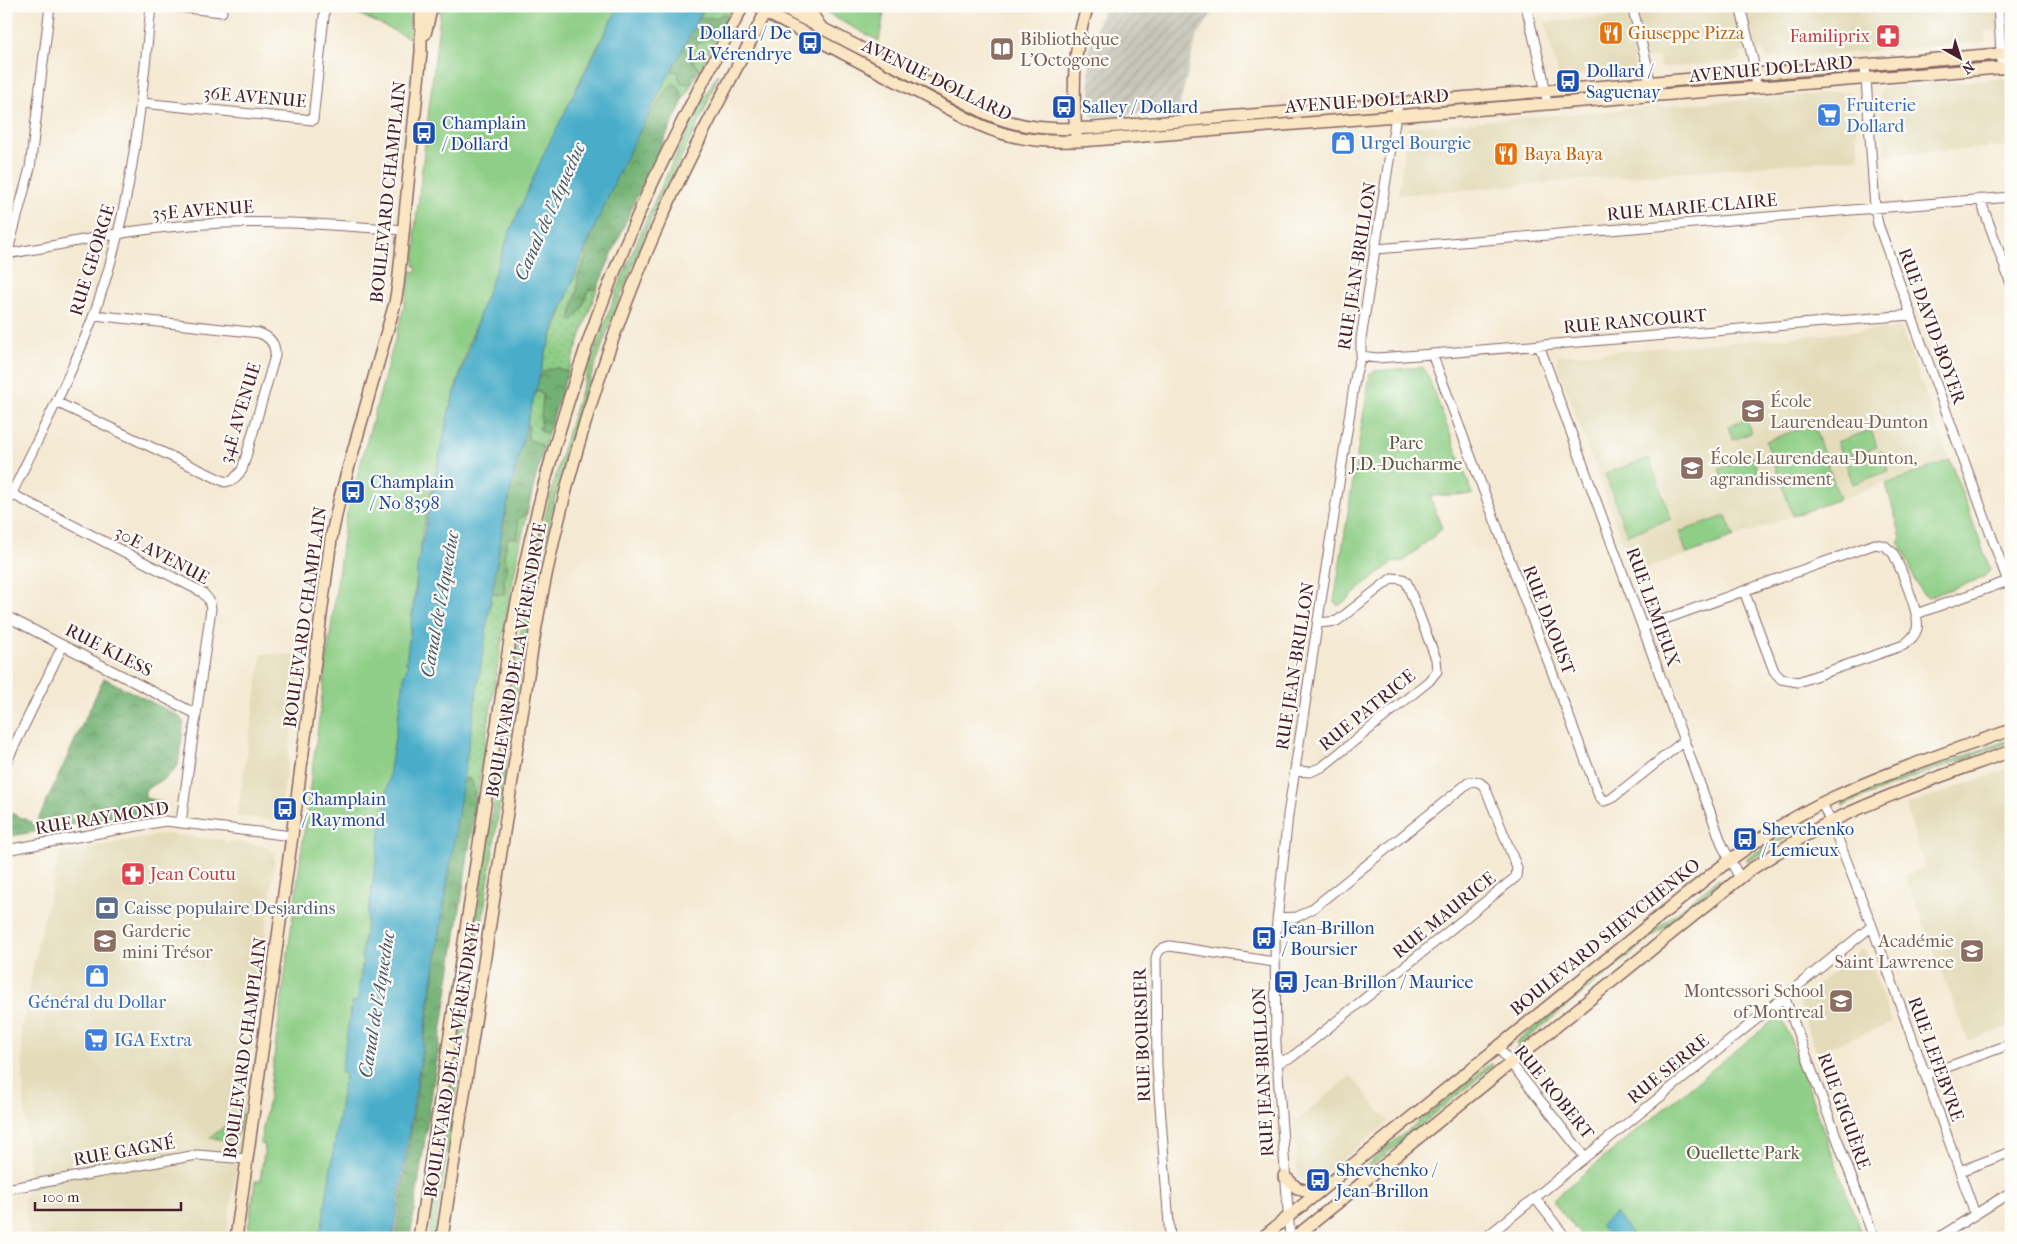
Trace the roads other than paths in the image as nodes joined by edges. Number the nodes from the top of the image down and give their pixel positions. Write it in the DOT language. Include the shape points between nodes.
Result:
graph roads {
  1 [pos="50,6"];
  2 [pos="151,6"];
  3 [pos="169,6"];
  4 [pos="325,6"];
  5 [pos="421,6"];
  6 [pos="432,6"];
  7 [pos="743,6"];
  8 [pos="779,6"];
  9 [pos="807,6"];
  10 [pos="1088,6"];
  11 [pos="1526,6"];
  12 [pos="1632,6"];
  13 [pos="1740,6"];
  14 [pos="1998,6"];
  15 [pos="764,8"];
  16 [pos="222,12"];
  17 [pos="821,28"];
  18 [pos="421,50"];
  19 [pos="2006,53"];
  20 [pos="1865,65"];
  21 [pos="2007,67"];
  22 [pos="1755,74"];
  23 [pos="1866,79"];
  24 [pos="1650,83"];
  25 [pos="1756,87"];
  26 [pos="1545,91"];
  27 [pos="1651,96"];
  28 [pos="142,103"];
  29 [pos="1398,103"];
  30 [pos="1546,104"];
  31 [pos="1397,116"];
  32 [pos="1076,129"];
  33 [pos="1077,142"];
  34 [pos="2011,197"];
  35 [pos="1980,199"];
  36 [pos="1875,208"];
  37 [pos="404,230"];
  38 [pos="118,233"];
  39 [pos="1376,250"];
  40 [pos="7,255"];
  41 [pos="2011,284"];
  42 [pos="94,315"];
  43 [pos="1911,315"];
  44 [pos="1540,345"];
  45 [pos="1432,354"];
  46 [pos="1360,356"];
  47 [pos="56,402"];
  48 [pos="9,492"];
  49 [pos="6,506"];
  50 [pos="2010,584"];
  51 [pos="1744,591"];
  52 [pos="1916,614"];
  53 [pos="6,616"];
  54 [pos="1319,623"];
  55 [pos="1643,627"];
  56 [pos="62,645"];
  57 [pos="196,714"];
  58 [pos="2011,730"];
  59 [pos="1684,740"];
  60 [pos="2011,751"];
  61 [pos="6,763"];
  62 [pos="1295,771"];
  63 [pos="1822,803"];
  64 [pos="180,822"];
  65 [pos="1831,822"];
  66 [pos="292,836"];
  67 [pos="6,850"];
  68 [pos="1729,860"];
  69 [pos="1740,878"];
  70 [pos="1277,918"];
  71 [pos="1872,926"];
  72 [pos="1274,962"];
  73 [pos="1784,996"];
  74 [pos="2011,1044"];
  75 [pos="1498,1047"];
  76 [pos="1277,1063"];
  77 [pos="1510,1063"];
  78 [pos="1925,1075"];
  79 [pos="2011,1152"];
  80 [pos="1585,1157"];
  81 [pos="248,1159"];
  82 [pos="1960,1171"];
  83 [pos="1284,1176"];
  84 [pos="6,1189"];
  85 [pos="2011,1192"];
  86 [pos="1316,1193"];
  87 [pos="1535,1198"];
  88 [pos="1975,1214"];
  89 [pos="1288,1217"];
  90 [pos="236,1238"];
  91 [pos="419,1238"];
  92 [pos="442,1238"];
  93 [pos="1170,1238"];
  94 [pos="1262,1238"];
  95 [pos="1290,1238"];
  96 [pos="1294,1238"];
  97 [pos="1485,1238"];
  98 [pos="1566,1238"];
  99 [pos="1874,1238"];
  100 [pos="1938,1238"];
  1 -- 40 [label="street" via="30,168"];
  2 -- 28 [label="street, RUE GEORGE"];
  3 -- 16 [label="street"];
  4 -- 28 [label="street, 36E AVENUE" via="313,120"];
  5 -- 18 [label="main road, BOULEVARD CHAMPLAIN"];
  6 -- 18 [label="main road"];
  7 -- 91 [label="main road, BOULEVARD DE LA VÉRENDRYE" via="665,156 620,257 577,371 542,492 524,566 507,660"];
  8 -- 17 [label="main road, AVENUE DOLLARD"];
  9 -- 17 [label="main road"];
  10 -- 32 [label="main road" via="1074,64"];
  11 -- 26 [label="street"];
  12 -- 24 [label="street"];
  13 -- 22 [label="street"];
  14 -- 19 [label="street"];
  15 -- 33 [label="main road, AVENUE DOLLARD" via="987,128 1035,141"];
  15 -- 92 [label="main road, BOULEVARD DE LA VÉRENDRYE" via="644,259 603,366 562,504 533,640"];
  17 -- 32 [label="main road, AVENUE DOLLARD" via="1002,120 1039,128"];
  18 -- 37 [label="main road, BOULEVARD CHAMPLAIN"];
  19 -- 20 [label="main road, AVENUE DOLLARD"];
  19 -- 21 [label="street"];
  20 -- 22 [label="main road, AVENUE DOLLARD"];
  20 -- 23 [label="street, RUE DAVID-BOYER"];
  21 -- 23 [label="main road, AVENUE DOLLARD"];
  22 -- 24 [label="main road, AVENUE DOLLARD"];
  22 -- 25 [label="street"];
  23 -- 25 [label="main road, AVENUE DOLLARD"];
  23 -- 36 [label="street, RUE DAVID-BOYER"];
  24 -- 26 [label="main road, AVENUE DOLLARD"];
  24 -- 27 [label="street"];
  25 -- 27 [label="main road, AVENUE DOLLARD"];
  26 -- 29 [label="main road, AVENUE DOLLARD"];
  26 -- 30 [label="street"];
  27 -- 30 [label="main road, AVENUE DOLLARD"];
  28 -- 38 [label="street, RUE GEORGE"];
  29 -- 31 [label="street, RUE JEAN-BRILLON"];
  29 -- 32 [label="main road, AVENUE DOLLARD"];
  30 -- 31 [label="main road, AVENUE DOLLARD"];
  31 -- 33 [label="main road, AVENUE DOLLARD"];
  31 -- 39 [label="street, RUE JEAN-BRILLON"];
  32 -- 33 [label="main road"];
  34 -- 35 [label="street, RUE MARIE-CLAIRE"];
  35 -- 36 [label="street, RUE MARIE-CLAIRE"];
  35 -- 41 [label="street"];
  36 -- 39 [label="street, RUE MARIE-CLAIRE"];
  36 -- 43 [label="street, RUE DAVID-BOYER" via="1880,234"];
  37 -- 38 [label="street, 35E AVENUE" via="254,222"];
  37 -- 66 [label="main road, BOULEVARD CHAMPLAIN" via="395,303 330,539"];
  38 -- 40 [label="street, 35E AVENUE"];
  38 -- 42 [label="street, RUE GEORGE"];
  39 -- 46 [label="street, RUE JEAN-BRILLON"];
  42 -- 47 [label="street, RUE GEORGE"];
  42 -- 47 [label="street, 34E AVENUE" via="259,333 272,341 275,356 242,470 233,480 225,482"];
  43 -- 44 [label="street, RUE RANCOURT"];
  43 -- 50 [label="street, RUE DAVID-BOYER"];
  44 -- 45 [label="street, RUE RANCOURT"];
  44 -- 55 [label="street, RUE LEMIEUX"];
  45 -- 46 [label="street, RUE RANCOURT"];
  45 -- 59 [label="street, RUE DAOUST" via="1599,796 1604,801 1611,799"];
  46 -- 54 [label="street, RUE JEAN-BRILLON"];
  47 -- 48 [label="street, RUE GEORGE"];
  48 -- 49 [label="street, RUE GEORGE"];
  48 -- 57 [label="street, 30E AVENUE" via="206,596 212,608"];
  50 -- 52 [label="street"];
  51 -- 52 [label="street" via="1869,545 1880,544 1893,552"];
  51 -- 52 [label="street" via="1774,671 1781,679 1792,682 1904,645 1917,629"];
  51 -- 55 [label="street"];
  53 -- 56 [label="street, RUE KLESS"];
  54 -- 62 [label="street, RUE JEAN-BRILLON"];
  54 -- 62 [label="street, RUE PATRICE" via="1337,620 1392,578 1403,578 1436,659 1437,671 1322,768 1310,772"];
  55 -- 59 [label="street, RUE LEMIEUX"];
  56 -- 57 [label="street, RUE KLESS"];
  56 -- 61 [label="street"];
  57 -- 64 [label="street, 30E AVENUE"];
  58 -- 63 [label="main road, BOULEVARD SHEVCHENKO"];
  59 -- 68 [label="street, RUE LEMIEUX"];
  60 -- 65 [label="main road" via="1895,794"];
  62 -- 70 [label="street, RUE JEAN-BRILLON"];
  63 -- 65 [label="street, RUE LEFEBVRE"];
  63 -- 68 [label="main road, BOULEVARD SHEVCHENKO"];
  64 -- 66 [label="street, RUE RAYMOND"];
  64 -- 67 [label="street, RUE RAYMOND" via="165,821"];
  65 -- 69 [label="main road"];
  65 -- 71 [label="street, RUE LEFEBVRE"];
  66 -- 81 [label="main road, BOULEVARD CHAMPLAIN"];
  68 -- 69 [label="street, RUE LEMIEUX"];
  68 -- 75 [label="main road, BOULEVARD SHEVCHENKO"];
  69 -- 77 [label="main road"];
  70 -- 72 [label="street, RUE JEAN-BRILLON"];
  70 -- 76 [label="street, RUE MAURICE" via="1296,917 1312,909 1468,783 1474,780 1485,787 1517,868 1516,877 1292,1058"];
  71 -- 73 [label="street, RUE SERRE"];
  71 -- 78 [label="street, RUE LEFEBVRE"];
  72 -- 76 [label="street, RUE JEAN-BRILLON"];
  72 -- 93 [label="street, RUE BOURSIER" via="1170,946 1161,948 1156,958 1157,1066"];
  73 -- 80 [label="street, RUE SERRE"];
  73 -- 99 [label="street, RUE GIGUÈRE"];
  74 -- 78 [label="street"];
  75 -- 77 [label="street, RUE ROBERT"];
  75 -- 86 [label="main road, BOULEVARD SHEVCHENKO"];
  76 -- 83 [label="street, RUE JEAN-BRILLON"];
  77 -- 80 [label="street, RUE ROBERT"];
  77 -- 96 [label="main road"];
  78 -- 82 [label="street, RUE LEFEBVRE"];
  79 -- 82 [label="street"];
  80 -- 87 [label="street, RUE SERRE"];
  81 -- 84 [label="street, RUE GAGNÉ" via="197,1155"];
  81 -- 90 [label="main road, BOULEVARD CHAMPLAIN"];
  82 -- 88 [label="street, RUE LEFEBVRE"];
  83 -- 86 [label="main road" via="1297,1188"];
  83 -- 89 [label="street, RUE JEAN-BRILLON"];
  85 -- 88 [label="street"];
  86 -- 89 [label="main road, BOULEVARD SHEVCHENKO"];
  87 -- 97 [label="street, RUE SERRE"];
  87 -- 98 [label="street"];
  88 -- 100 [label="street"];
  89 -- 94 [label="main road, BOULEVARD SHEVCHENKO"];
  89 -- 95 [label="street, RUE JEAN-BRILLON"];
}
